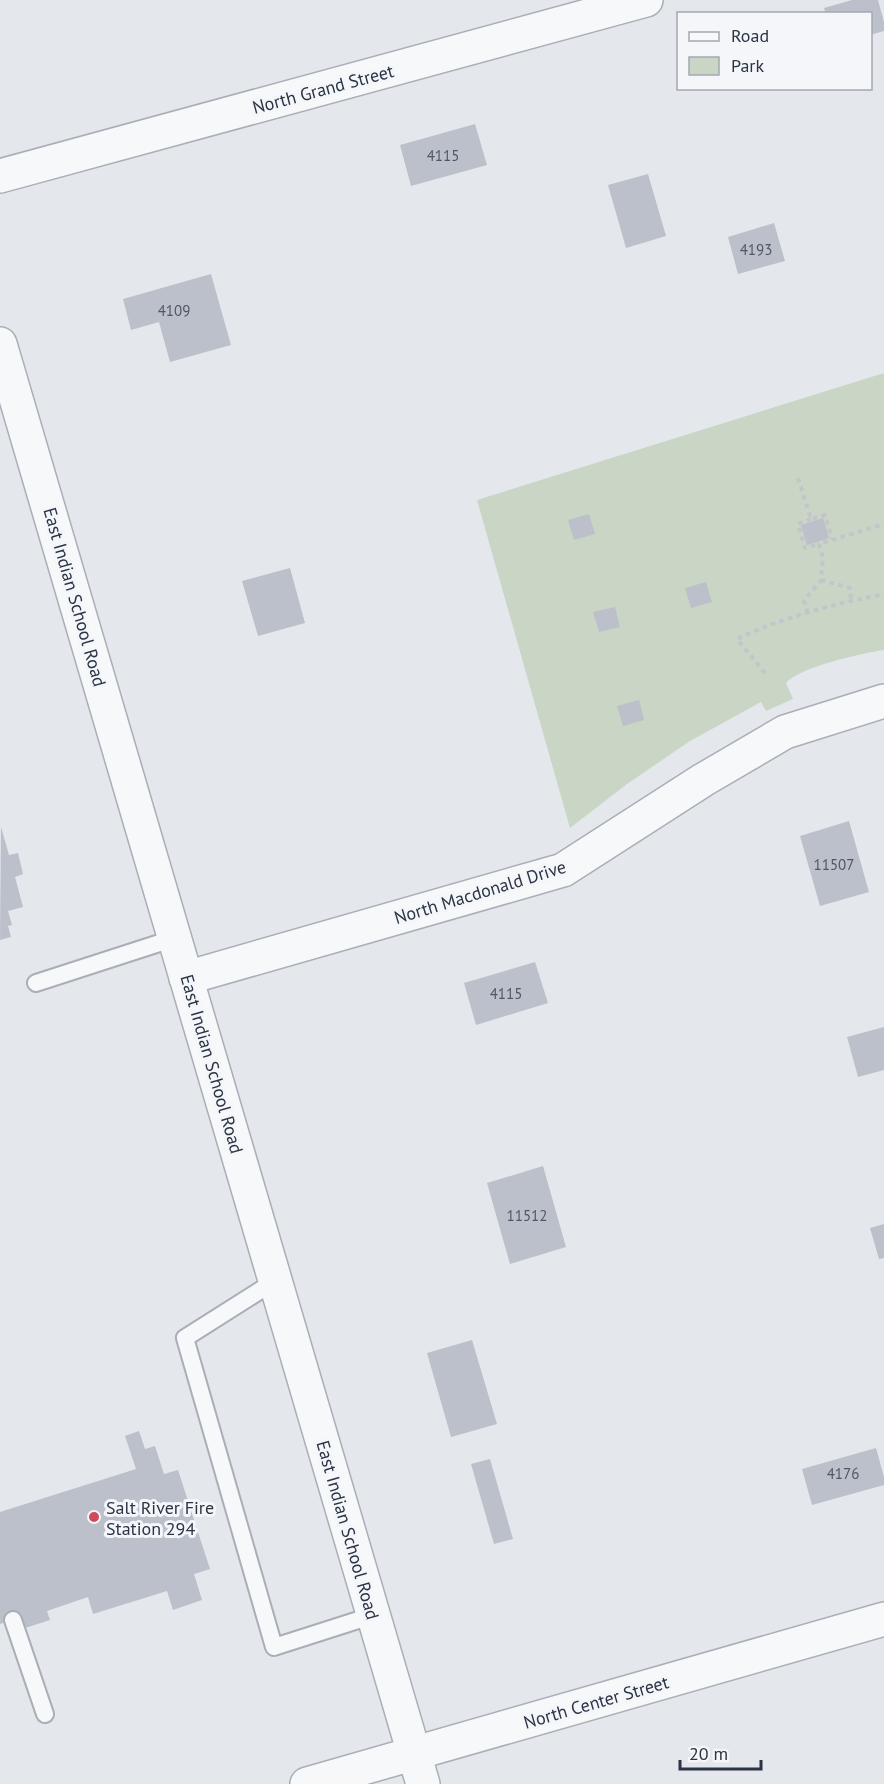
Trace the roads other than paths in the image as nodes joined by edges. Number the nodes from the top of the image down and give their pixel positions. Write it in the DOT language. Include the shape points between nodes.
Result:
graph roads {
  1 [pos="646,0"];
  2 [pos="0,176"];
  3 [pos="2,359"];
  4 [pos="884,701"];
  5 [pos="175,938"];
  6 [pos="186,978"];
  7 [pos="36,983"];
  8 [pos="275,1281"];
  9 [pos="374,1615"];
  10 [pos="13,1620"];
  11 [pos="884,1620"];
  12 [pos="45,1714"];
  13 [pos="418,1769"];
  14 [pos="307,1784"];
  1 -- 2 [label="street, North Grand Street"];
  3 -- 5 [label="street, East Indian School Road"];
  4 -- 6 [label="street, North Macdonald Drive" via="785,732 563,870"];
  5 -- 6 [label="street, East Indian School Road"];
  5 -- 7 [label="lane"];
  6 -- 8 [label="street, East Indian School Road"];
  8 -- 9 [label="street, East Indian School Road"];
  8 -- 9 [label="lane" via="185,1338 274,1647"];
  9 -- 13 [label="street, East Indian School Road"];
  10 -- 12 [label="lane"];
  11 -- 13 [label="street, North Center Street"];
  13 -- 14 [label="street, North Center Street"];
}
